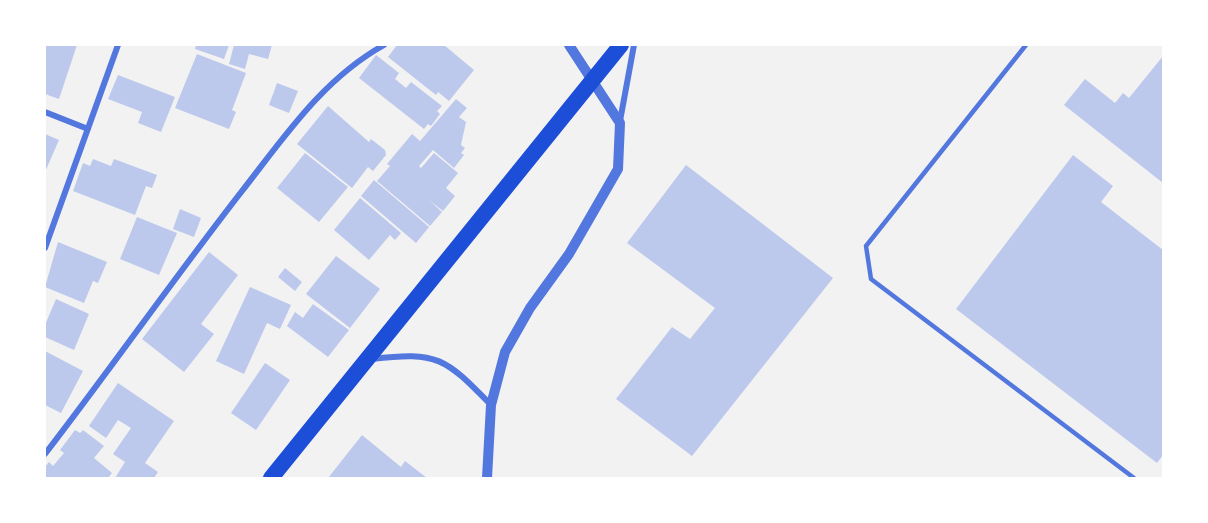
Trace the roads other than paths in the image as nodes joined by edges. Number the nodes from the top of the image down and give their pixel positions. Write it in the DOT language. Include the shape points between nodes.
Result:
graph roads {
  1 [pos="118,45"];
  2 [pos="384,45"];
  3 [pos="569,45"];
  4 [pos="621,45"];
  5 [pos="634,45"];
  6 [pos="1026,45"];
  7 [pos="591,82"];
  8 [pos="45,112"];
  9 [pos="620,123"];
  10 [pos="87,129"];
  11 [pos="45,248"];
  12 [pos="368,359"];
  13 [pos="491,405"];
  14 [pos="45,454"];
  15 [pos="271,478"];
  16 [pos="487,478"];
  17 [pos="1134,478"];
  1 -- 10 [label="street"];
  2 -- 14 [label="street" via="317,95"];
  3 -- 7 [label="street"];
  4 -- 7 [label="highway"];
  5 -- 9 [label="street"];
  6 -- 17 [label="lane" via="867,246 871,279"];
  7 -- 9 [label="street"];
  7 -- 12 [label="highway"];
  8 -- 10 [label="street"];
  9 -- 13 [label="street" via="618,169 505,352"];
  10 -- 11 [label="street"];
  12 -- 13 [label="street" via="413,354 446,362"];
  12 -- 15 [label="highway"];
  13 -- 16 [label="street"];
}
